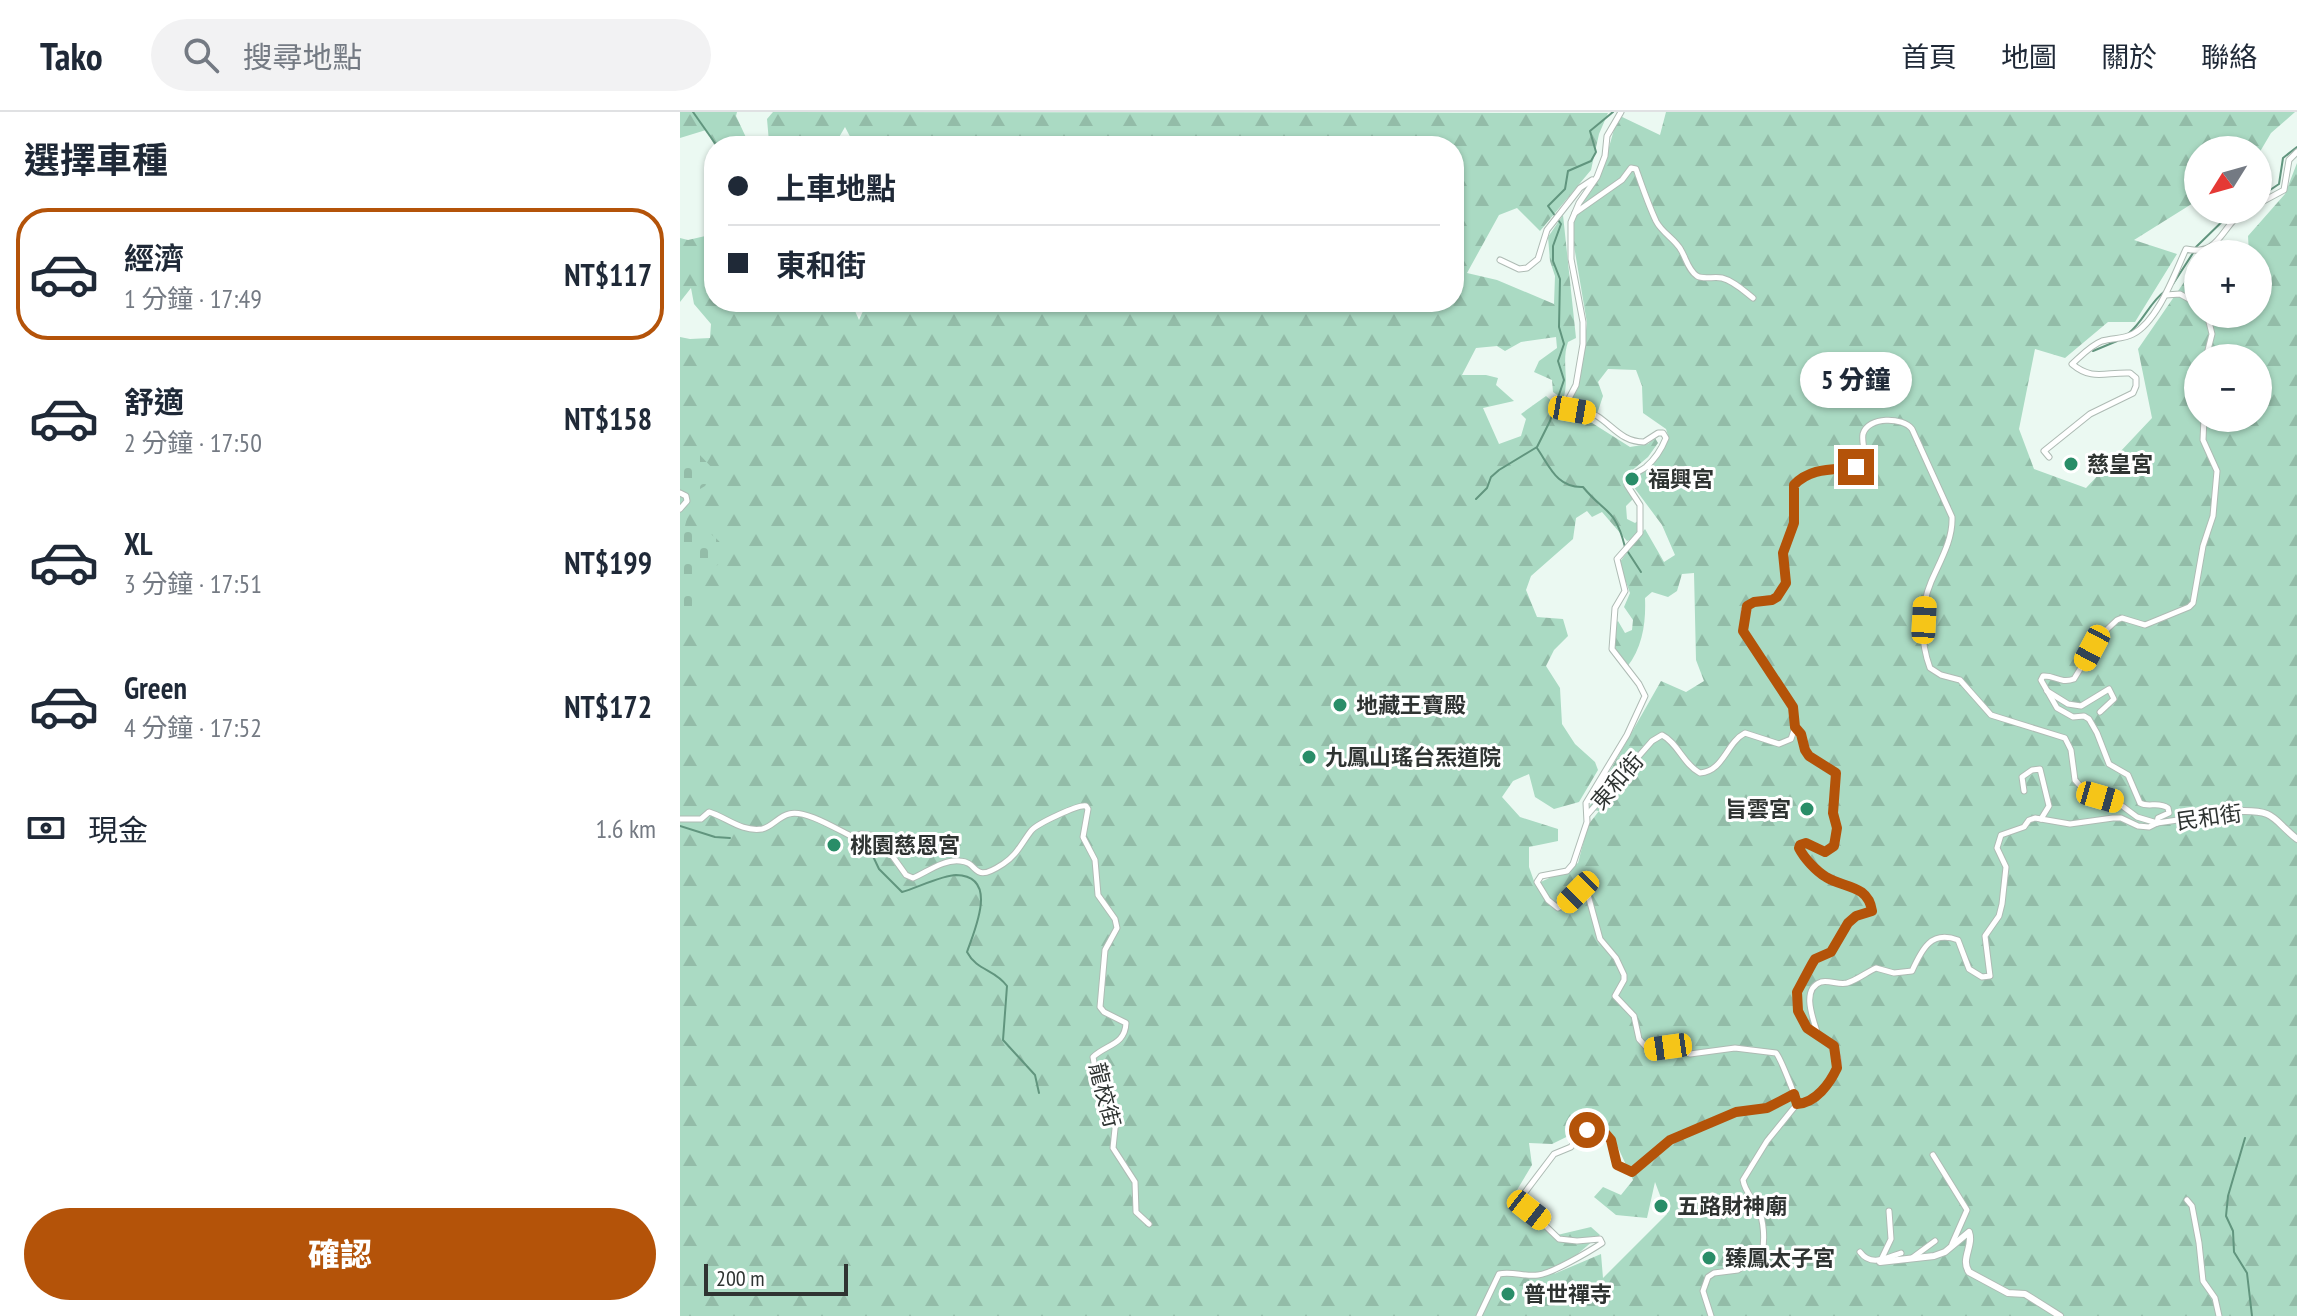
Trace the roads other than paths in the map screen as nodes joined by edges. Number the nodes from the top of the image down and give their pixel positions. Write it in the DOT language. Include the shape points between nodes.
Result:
graph roads {
  1 [pos="1621,112"];
  2 [pos="2297,152"];
  3 [pos="1595,179"];
  4 [pos="2272,198"];
  5 [pos="1573,215"];
  6 [pos="2230,224"];
  7 [pos="1500,260"];
  8 [pos="2167,290"];
  9 [pos="2184,296"];
  10 [pos="1753,298"];
  11 [pos="2203,432"];
  12 [pos="2049,457"];
  13 [pos="680,493"];
  14 [pos="680,509"];
  15 [pos="2045,690"];
  16 [pos="2100,712"];
  17 [pos="1795,727"];
  18 [pos="2024,791"];
  19 [pos="2240,811"];
  20 [pos="1588,814"];
  21 [pos="680,819"];
  22 [pos="2041,819"];
  23 [pos="2157,823"];
  24 [pos="2297,839"];
  25 [pos="1818,1035"];
  26 [pos="1794,1094"];
  27 [pos="1797,1104"];
  28 [pos="1933,1155"];
  29 [pos="2187,1200"];
  30 [pos="1889,1211"];
  31 [pos="1149,1224"];
  32 [pos="1935,1241"];
  33 [pos="1950,1248"];
  34 [pos="1860,1252"];
  35 [pos="1901,1253"];
  36 [pos="1912,1259"];
  37 [pos="1880,1262"];
  38 [pos="1479,1316"];
  39 [pos="1711,1316"];
  40 [pos="2060,1316"];
  41 [pos="2219,1316"];
  1 -- 3 [label="street, 東和街" via="1607,136"];
  2 -- 4 [label="street" via="2289,160 2284,190"];
  3 -- 5 [label="street, 東和街"];
  3 -- 7 [label="street" via="1580,188 1547,230 1533,264 1515,268"];
  5 -- 10 [label="street" via="1636,169 1656,222 1680,247 1688,265 1698,276 1730,281"];
  5 -- 20 [label="street, 東和街" via="1571,259 1583,344 1576,385 1566,404 1598,417 1629,439 1644,442 1658,433 1666,438 1628,480 1640,505 1640,533 1617,559 1625,591 1613,614 1612,649 1645,696 1586,803"];
  6 -- 8 [label="street" via="2212,248 2186,249"];
  8 -- 9 [label="street"];
  8 -- 12 [label="street" via="2149,322 2135,334 2096,344 2072,364 2092,376 2130,373 2136,386 2133,393 2106,404 2046,448"];
  11 -- 15 [label="street" via="2217,471 2213,516 2193,603 2145,625 2117,620 2101,635 2078,676 2068,681 2043,676"];
  13 -- 14 [label="street" via="687,501"];
  15 -- 16 [label="street" via="2081,706 2109,689 2113,702"];
  15 -- 23 [label="street" via="2057,708 2089,719 2109,764 2128,775 2140,803 2168,808"];
  17 -- 20 [label="street, 東和街" via="1791,739 1779,744 1745,733 1716,768 1700,773 1665,736 1655,738"];
  17 -- 23 [label="street" via="1793,707 1743,631 1744,610 1754,602 1772,600 1786,583 1783,553 1794,523 1794,485 1824,469 1856,467 1865,453 1863,434 1873,422 1904,422 1952,517 1952,530 1925,599 1923,635 1930,668 1960,680 1991,715 2065,738 2078,785"];
  17 -- 25 [label="street" via="1809,756 1832,768 1837,780 1834,846 1825,852 1806,843 1799,848 1827,878 1865,896 1872,911 1848,923 1831,952 1815,959 1797,992 1801,1020"];
  18 -- 22 [label="street" via="2022,777 2040,769 2049,806"];
  19 -- 23 [label="street, 民和街"];
  19 -- 24 [label="street, 民和街" via="2271,814"];
  20 -- 26 [label="street" via="1573,864 1537,882 1558,908 1578,892 1588,895 1600,939 1624,975 1615,996 1634,1016 1642,1044 1690,1054 1735,1048 1776,1053"];
  21 -- 31 [label="street, 龍校街" via="701,819 709,812 734,825 762,829 793,812 803,814 853,837 878,836 913,878 958,860 975,872 992,871 1015,856 1038,823 1086,806 1083,837 1095,860 1098,895 1117,928 1105,950 1100,1007 1126,1023 1115,1045 1093,1057 1099,1089 1116,1119 1113,1148 1135,1182 1136,1212"];
  22 -- 23 [label="street, 民和街" via="2070,824 2121,818 2149,827"];
  22 -- 25 [label="street" via="2029,820 1998,841 2006,867 1999,916 1985,936 1990,976 1969,969 1958,940 1935,938 1928,941 1912,971 1876,968 1848,983 1816,985 1810,1005"];
  25 -- 27 [label="street" via="1834,1046 1837,1068 1819,1093"];
  26 -- 27 [label="street"];
  26 -- 38 [label="street" via="1670,1140 1632,1172 1617,1165 1605,1133 1581,1133 1571,1147 1554,1154 1523,1195 1525,1204 1559,1239 1602,1243 1547,1274 1499,1274"];
  27 -- 39 [label="street" via="1743,1180 1762,1220 1762,1253 1738,1270 1708,1277 1703,1291"];
  28 -- 33 [label="street" via="1967,1210"];
  29 -- 41 [label="street" via="2203,1281"];
  30 -- 37 [label="street" via="1891,1239"];
  32 -- 36 [label="street"];
  33 -- 36 [label="street"];
  33 -- 40 [label="street" via="1969,1232 1969,1272 2008,1293 2025,1294"];
  34 -- 37 [label="street"];
  35 -- 37 [label="street"];
  36 -- 37 [label="street"];
}
